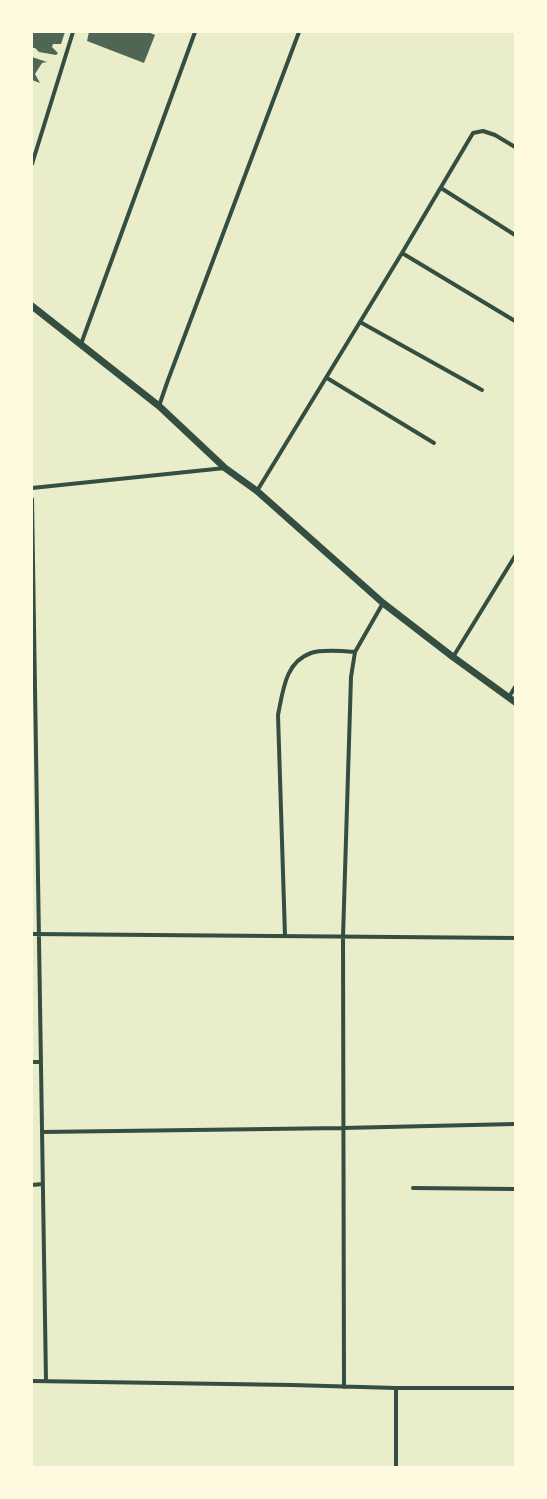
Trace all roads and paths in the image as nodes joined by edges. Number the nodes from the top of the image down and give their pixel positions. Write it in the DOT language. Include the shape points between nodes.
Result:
graph roads {
  1 [pos="73,32"];
  2 [pos="195,32"];
  3 [pos="299,32"];
  4 [pos="515,147"];
  5 [pos="32,164"];
  6 [pos="441,188"];
  7 [pos="515,235"];
  8 [pos="402,253"];
  9 [pos="32,306"];
  10 [pos="515,321"];
  11 [pos="360,322"];
  12 [pos="81,344"];
  13 [pos="327,378"];
  14 [pos="482,390"];
  15 [pos="160,406"];
  16 [pos="434,444"];
  17 [pos="225,468"];
  18 [pos="32,488"];
  19 [pos="257,491"];
  20 [pos="32,500"];
  21 [pos="515,556"];
  22 [pos="383,603"];
  23 [pos="355,652"];
  24 [pos="453,657"];
  25 [pos="515,687"];
  26 [pos="512,699"];
  27 [pos="34,790"];
  28 [pos="32,934"];
  29 [pos="39,934"];
  30 [pos="285,936"];
  31 [pos="343,936"];
  32 [pos="515,938"];
  33 [pos="32,1062"];
  34 [pos="41,1062"];
  35 [pos="515,1124"];
  36 [pos="343,1128"];
  37 [pos="42,1132"];
  38 [pos="43,1184"];
  39 [pos="32,1185"];
  40 [pos="413,1188"];
  41 [pos="515,1189"];
  42 [pos="32,1381"];
  43 [pos="46,1381"];
  44 [pos="344,1387"];
  45 [pos="396,1388"];
  46 [pos="515,1388"];
  47 [pos="396,1467"];
  1 -- 5 [label="street"];
  2 -- 12 [label="street"];
  3 -- 15 [label="street"];
  4 -- 6 [label="street" via="483,131 473,133"];
  6 -- 7 [label="street"];
  6 -- 8 [label="street"];
  8 -- 10 [label="street"];
  8 -- 11 [label="street"];
  9 -- 12 [label="street"];
  11 -- 13 [label="street"];
  11 -- 14 [label="street"];
  12 -- 15 [label="street"];
  13 -- 16 [label="street"];
  13 -- 19 [label="street"];
  15 -- 17 [label="street"];
  17 -- 18 [label="street"];
  17 -- 19 [label="street"];
  19 -- 22 [label="street"];
  20 -- 27 [label="street"];
  21 -- 24 [label="street"];
  22 -- 23 [label="street"];
  22 -- 24 [label="street"];
  23 -- 30 [label="street" via="312,652 294,663 285,681 278,714"];
  23 -- 31 [label="street" via="351,677"];
  24 -- 26 [label="street"];
  25 -- 26 [label="street"];
  27 -- 29 [label="street"];
  28 -- 29 [label="street"];
  29 -- 30 [label="street"];
  29 -- 34 [label="street"];
  30 -- 31 [label="street"];
  31 -- 32 [label="street"];
  31 -- 36 [label="street"];
  33 -- 34 [label="street"];
  34 -- 37 [label="street"];
  35 -- 36 [label="street"];
  36 -- 37 [label="street"];
  36 -- 44 [label="street"];
  37 -- 38 [label="street"];
  38 -- 39 [label="street"];
  38 -- 43 [label="street"];
  40 -- 41 [label="street"];
  42 -- 43 [label="street"];
  43 -- 44 [label="street"];
  44 -- 45 [label="street"];
  45 -- 46 [label="street"];
  45 -- 47 [label="street"];
}
